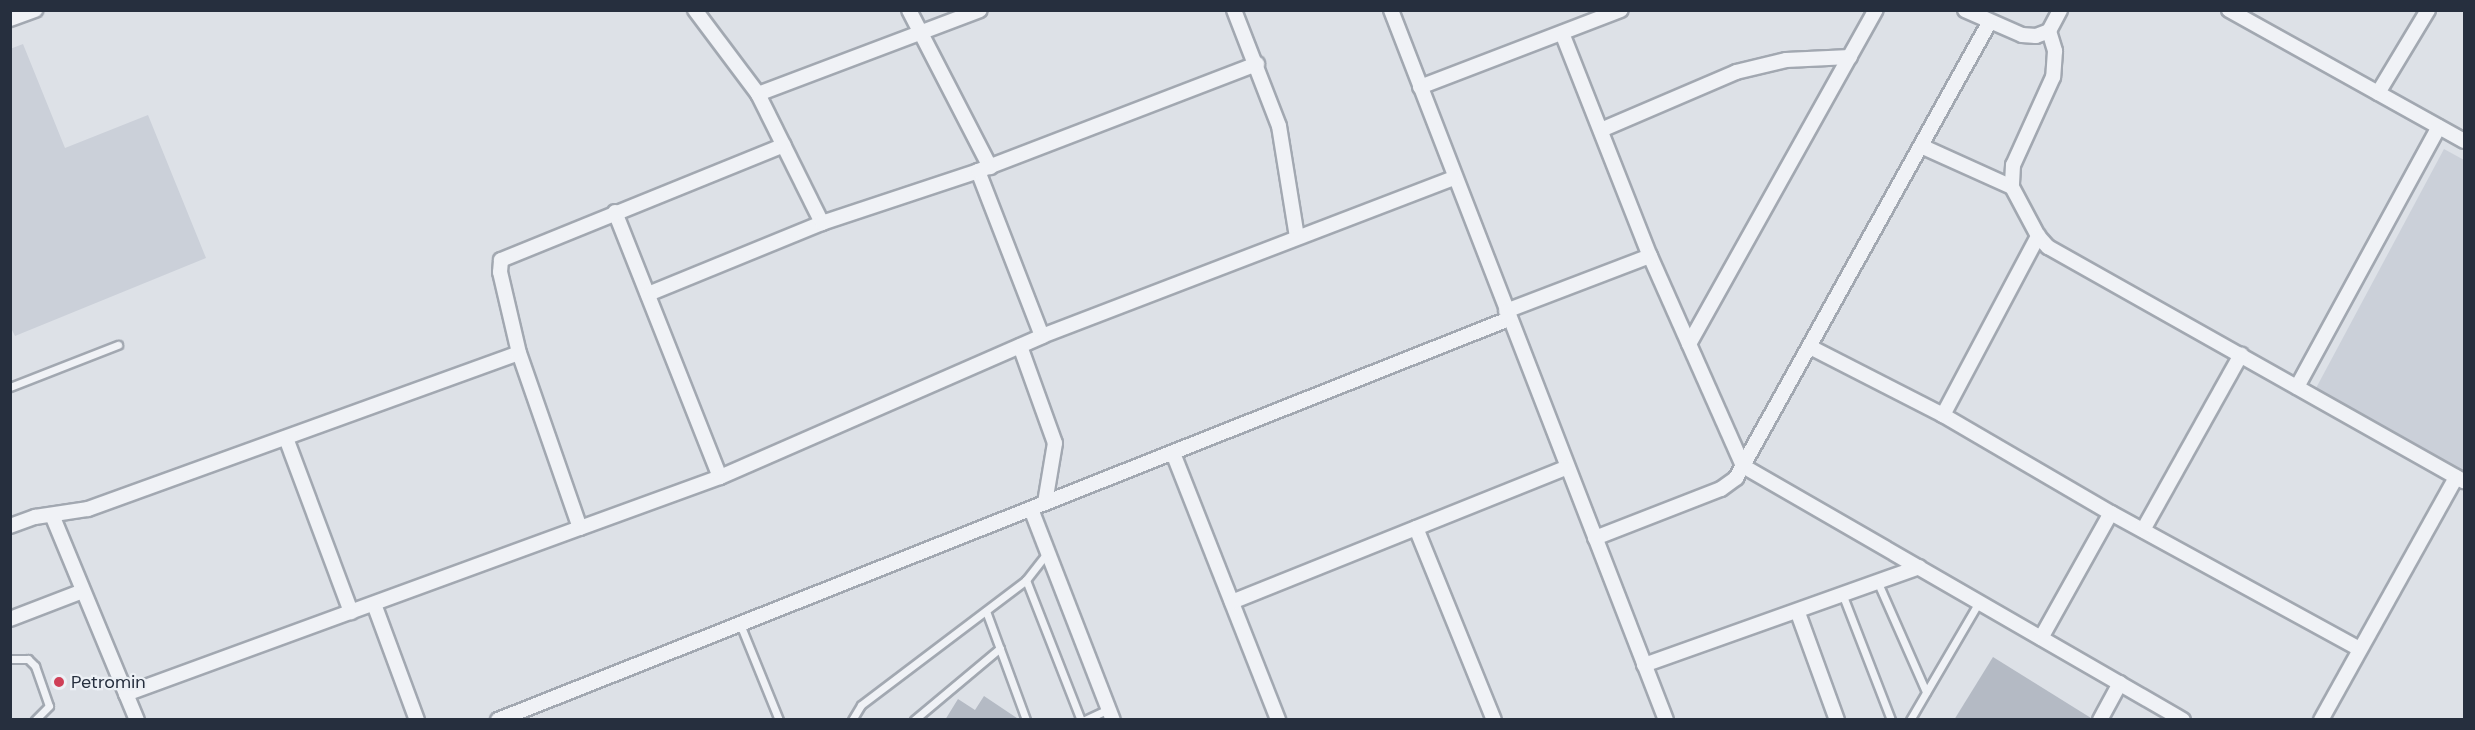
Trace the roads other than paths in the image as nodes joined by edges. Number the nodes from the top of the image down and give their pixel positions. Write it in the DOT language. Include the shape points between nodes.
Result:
graph roads {
  1 [pos="35,10"];
  2 [pos="695,10"];
  3 [pos="909,10"];
  4 [pos="980,10"];
  5 [pos="1234,10"];
  6 [pos="1391,10"];
  7 [pos="1621,10"];
  8 [pos="1876,10"];
  9 [pos="1965,10"];
  10 [pos="2060,10"];
  11 [pos="2229,10"];
  12 [pos="2428,10"];
  13 [pos="10,19"];
  14 [pos="1989,22"];
  15 [pos="2049,31"];
  16 [pos="922,33"];
  17 [pos="1562,33"];
  18 [pos="1850,57"];
  19 [pos="1257,64"];
  20 [pos="1420,87"];
  21 [pos="2378,93"];
  22 [pos="758,94"];
  23 [pos="2439,127"];
  24 [pos="1601,130"];
  25 [pos="2464,141"];
  26 [pos="783,145"];
  27 [pos="1921,146"];
  28 [pos="984,169"];
  29 [pos="1454,178"];
  30 [pos="2012,187"];
  31 [pos="615,212"];
  32 [pos="822,224"];
  33 [pos="2038,236"];
  34 [pos="1297,237"];
  35 [pos="1650,256"];
  36 [pos="648,294"];
  37 [pos="1507,315"];
  38 [pos="1042,336"];
  39 [pos="1689,344"];
  40 [pos="118,345"];
  41 [pos="1020,346"];
  42 [pos="1810,347"];
  43 [pos="519,353"];
  44 [pos="2241,355"];
  45 [pos="10,387"];
  46 [pos="2297,387"];
  47 [pos="1943,415"];
  48 [pos="286,438"];
  49 [pos="1173,453"];
  50 [pos="1743,466"];
  51 [pos="1567,467"];
  52 [pos="720,477"];
  53 [pos="2460,479"];
  54 [pos="1045,503"];
  55 [pos="1031,509"];
  56 [pos="2111,513"];
  57 [pos="52,515"];
  58 [pos="10,526"];
  59 [pos="579,528"];
  60 [pos="1416,528"];
  61 [pos="2143,530"];
  62 [pos="1595,538"];
  63 [pos="1048,552"];
  64 [pos="1919,567"];
  65 [pos="1026,580"];
  66 [pos="1878,583"];
  67 [pos="83,591"];
  68 [pos="1843,596"];
  69 [pos="1232,602"];
  70 [pos="1979,602"];
  71 [pos="374,604"];
  72 [pos="986,611"];
  73 [pos="351,612"];
  74 [pos="1798,613"];
  75 [pos="10,620"];
  76 [pos="740,624"];
  77 [pos="2041,638"];
  78 [pos="1000,648"];
  79 [pos="2358,648"];
  80 [pos="10,659"];
  81 [pos="1644,665"];
  82 [pos="2120,683"];
  83 [pos="1926,692"];
  84 [pos="126,694"];
  85 [pos="1111,714"];
  86 [pos="35,720"];
  87 [pos="137,720"];
  88 [pos="417,720"];
  89 [pos="498,720"];
  90 [pos="779,720"];
  91 [pos="852,720"];
  92 [pos="914,720"];
  93 [pos="1026,720"];
  94 [pos="1083,720"];
  95 [pos="1278,720"];
  96 [pos="1494,720"];
  97 [pos="1666,720"];
  98 [pos="1837,720"];
  99 [pos="1891,720"];
  100 [pos="1910,720"];
  101 [pos="2100,720"];
  102 [pos="2183,720"];
  103 [pos="2321,720"];
  1 -- 13 [label="street"];
  2 -- 22 [label="street"];
  3 -- 16 [label="street"];
  4 -- 16 [label="street"];
  5 -- 19 [label="street"];
  6 -- 20 [label="street"];
  7 -- 17 [label="street"];
  8 -- 18 [label="street"];
  9 -- 14 [label="street"];
  10 -- 15 [label="street"];
  11 -- 21 [label="street"];
  12 -- 21 [label="street"];
  14 -- 15 [label="street" via="2022,35 2036,36"];
  14 -- 27 [label="street"];
  15 -- 30 [label="street" via="2055,51 2052,77 2013,165"];
  16 -- 22 [label="street"];
  16 -- 28 [label="street"];
  17 -- 20 [label="street"];
  17 -- 24 [label="street"];
  18 -- 24 [label="street" via="1786,60 1736,72"];
  18 -- 39 [label="street"];
  19 -- 28 [label="street"];
  19 -- 34 [label="street" via="1279,126"];
  20 -- 29 [label="street"];
  21 -- 23 [label="street"];
  22 -- 26 [label="street"];
  23 -- 25 [label="street"];
  23 -- 46 [label="street"];
  24 -- 35 [label="street"];
  26 -- 31 [label="street"];
  26 -- 32 [label="street"];
  27 -- 30 [label="street"];
  27 -- 42 [label="street"];
  28 -- 32 [label="street"];
  28 -- 38 [label="street"];
  29 -- 34 [label="street"];
  29 -- 37 [label="street"];
  30 -- 33 [label="street"];
  31 -- 36 [label="street"];
  31 -- 43 [label="street" via="501,260"];
  32 -- 36 [label="street"];
  33 -- 44 [label="street" via="2048,247"];
  33 -- 47 [label="street"];
  34 -- 38 [label="street"];
  35 -- 37 [label="street"];
  35 -- 39 [label="street"];
  36 -- 52 [label="street"];
  37 -- 49 [label="street"];
  37 -- 51 [label="street"];
  38 -- 41 [label="street"];
  39 -- 50 [label="street"];
  40 -- 45 [label="lane"];
  41 -- 52 [label="street"];
  41 -- 54 [label="street" via="1053,435 1054,458"];
  42 -- 47 [label="street"];
  42 -- 50 [label="street"];
  43 -- 48 [label="street"];
  43 -- 59 [label="street"];
  44 -- 46 [label="street"];
  44 -- 61 [label="street"];
  46 -- 53 [label="street"];
  47 -- 56 [label="street"];
  48 -- 57 [label="street" via="88,509"];
  48 -- 73 [label="street"];
  49 -- 54 [label="street"];
  49 -- 69 [label="street"];
  50 -- 62 [label="street" via="1721,489"];
  50 -- 64 [label="street"];
  51 -- 60 [label="street"];
  51 -- 62 [label="street"];
  52 -- 59 [label="street"];
  53 -- 79 [label="street"];
  54 -- 55 [label="street"];
  55 -- 63 [label="street"];
  55 -- 76 [label="street"];
  56 -- 61 [label="street"];
  56 -- 77 [label="street"];
  57 -- 58 [label="street"];
  57 -- 67 [label="street"];
  59 -- 71 [label="street"];
  60 -- 69 [label="street"];
  60 -- 96 [label="street"];
  61 -- 79 [label="street"];
  62 -- 81 [label="street"];
  63 -- 65 [label="lane"];
  63 -- 85 [label="street"];
  64 -- 66 [label="street"];
  64 -- 70 [label="street"];
  65 -- 72 [label="lane"];
  65 -- 94 [label="lane"];
  66 -- 68 [label="street"];
  66 -- 83 [label="lane"];
  67 -- 75 [label="street"];
  67 -- 84 [label="street"];
  68 -- 74 [label="street"];
  68 -- 99 [label="lane"];
  69 -- 95 [label="street"];
  70 -- 77 [label="street"];
  70 -- 83 [label="lane"];
  71 -- 73 [label="street"];
  71 -- 88 [label="street"];
  72 -- 78 [label="lane"];
  72 -- 91 [label="lane" via="861,705"];
  73 -- 84 [label="street"];
  74 -- 81 [label="street"];
  74 -- 98 [label="street"];
  76 -- 89 [label="street"];
  76 -- 90 [label="lane"];
  77 -- 82 [label="street"];
  78 -- 92 [label="lane"];
  78 -- 93 [label="lane"];
  79 -- 103 [label="street"];
  80 -- 86 [label="lane" via="28,659 35,666 49,706"];
  81 -- 97 [label="street"];
  82 -- 101 [label="street"];
  82 -- 102 [label="street"];
  83 -- 100 [label="lane"];
  84 -- 87 [label="street"];
  85 -- 94 [label="lane"];
}
